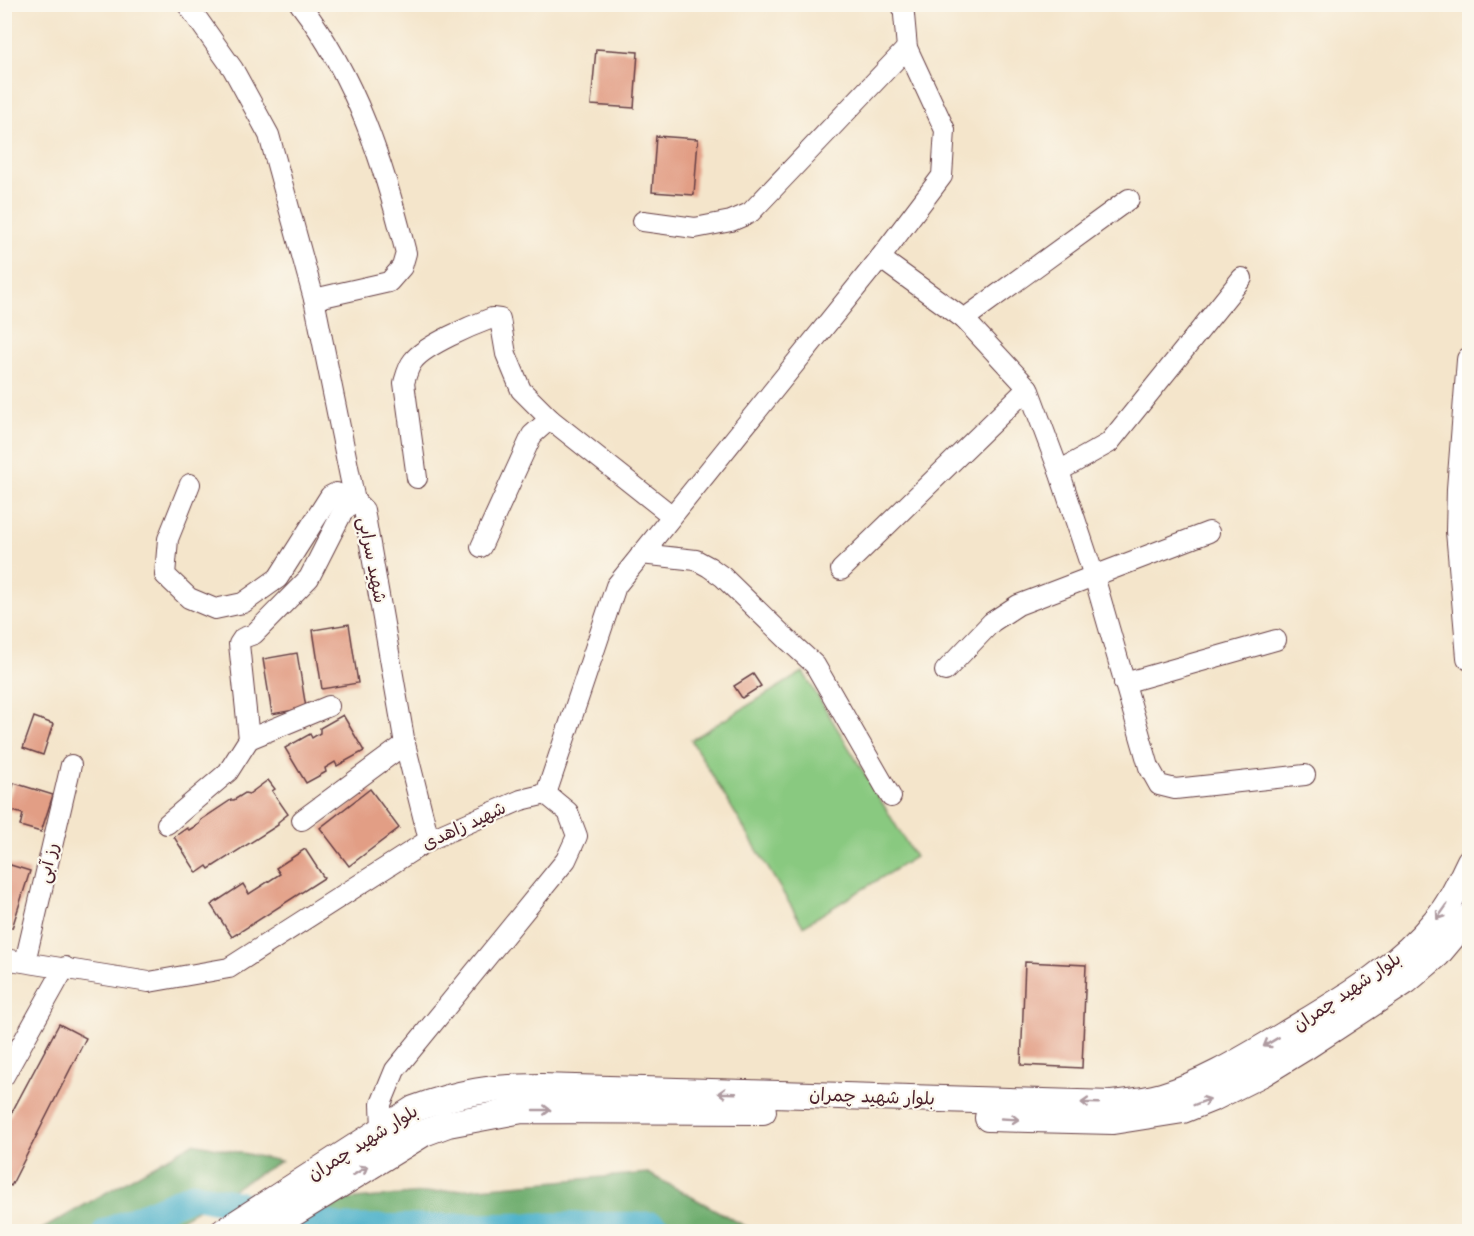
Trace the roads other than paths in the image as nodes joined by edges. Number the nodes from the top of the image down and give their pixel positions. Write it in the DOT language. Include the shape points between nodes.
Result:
graph roads {
  1 [pos="188,4"];
  2 [pos="300,4"];
  3 [pos="903,4"];
  4 [pos="907,48"];
  5 [pos="1130,199"];
  6 [pos="642,221"];
  7 [pos="880,258"];
  8 [pos="1242,278"];
  9 [pos="314,299"];
  10 [pos="964,319"];
  11 [pos="1470,360"];
  12 [pos="1028,388"];
  13 [pos="550,419"];
  14 [pos="1059,471"];
  15 [pos="417,478"];
  16 [pos="190,484"];
  17 [pos="355,501"];
  18 [pos="671,515"];
  19 [pos="1209,532"];
  20 [pos="481,547"];
  21 [pos="641,554"];
  22 [pos="841,570"];
  23 [pos="1094,576"];
  24 [pos="1276,640"];
  25 [pos="1470,657"];
  26 [pos="945,671"];
  27 [pos="1124,683"];
  28 [pos="329,706"];
  29 [pos="249,739"];
  30 [pos="405,744"];
  31 [pos="71,765"];
  32 [pos="1305,775"];
  33 [pos="546,794"];
  34 [pos="891,797"];
  35 [pos="302,820"];
  36 [pos="167,824"];
  37 [pos="429,840"];
  38 [pos="1470,861"];
  39 [pos="1470,916"];
  40 [pos="4,959"];
  41 [pos="25,962"];
  42 [pos="65,967"];
  43 [pos="4,1076"];
  44 [pos="389,1140"];
  45 [pos="224,1232"];
  46 [pos="262,1232"];
  1 -- 9 [label="street" via="233,69 269,135"];
  2 -- 9 [label="street" via="317,26 361,108 380,158 406,253 402,267 389,282"];
  3 -- 4 [label="street"];
  4 -- 6 [label="street" via="750,213 695,228"];
  4 -- 7 [label="street" via="945,130 942,176"];
  5 -- 10 [label="street"];
  7 -- 10 [label="street"];
  7 -- 18 [label="street"];
  8 -- 14 [label="street" via="1109,443"];
  9 -- 17 [label="street"];
  10 -- 12 [label="street"];
  11 -- 25 [label="main road" via="1459,531"];
  12 -- 14 [label="street"];
  12 -- 22 [label="street"];
  13 -- 15 [label="street" via="521,390 506,354 500,319 485,320 434,345 414,360 409,369 404,383"];
  13 -- 18 [label="street"];
  13 -- 20 [label="street" via="532,435"];
  14 -- 23 [label="street"];
  16 -- 17 [label="street" via="168,538 165,575 189,598 215,609 243,603 278,578 330,496 336,493"];
  17 -- 29 [label="street, شهید سرابی" via="343,511 309,578 254,634 239,644"];
  17 -- 30 [label="street, شهید سرابی" via="364,510"];
  18 -- 21 [label="street"];
  19 -- 23 [label="street"];
  21 -- 33 [label="street" via="616,586"];
  21 -- 34 [label="street" via="696,560 709,567 815,665"];
  23 -- 26 [label="street" via="1018,605 992,622"];
  23 -- 27 [label="street"];
  24 -- 27 [label="street"];
  27 -- 32 [label="street" via="1149,767 1159,785 1175,789"];
  28 -- 29 [label="street"];
  29 -- 36 [label="street" via="228,772"];
  30 -- 35 [label="street"];
  30 -- 37 [label="street, شهید سرابی"];
  31 -- 41 [label="street, رز آبی"];
  33 -- 37 [label="street, شهید زاهدی" via="521,800"];
  33 -- 44 [label="street" via="568,812 577,836 566,860 394,1070 381,1104"];
  37 -- 42 [label="street, شهید زاهدی" via="229,968 149,982"];
  38 -- 44 [label="main road, بلوار شهید چمران, one-way" via="1437,920 1385,970 1247,1057 1162,1096 1112,1104 508,1087 446,1097 414,1109"];
  44 -- 39 [label="main road, بلوار شهید چمران, one-way" via="522,1110 807,1112 1113,1121 1183,1110 1263,1073 1365,1009 1438,954"];
  40 -- 41 [label="street, شهید زاهدی"];
  41 -- 42 [label="street, شهید زاهدی"];
  42 -- 43 [label="street"];
  44 -- 45 [label="main road, بلوار شهید چمران" via="278,1196"];
  46 -- 44 [label="main road, بلوار شهید چمران, one-way" via="310,1201"];
}
